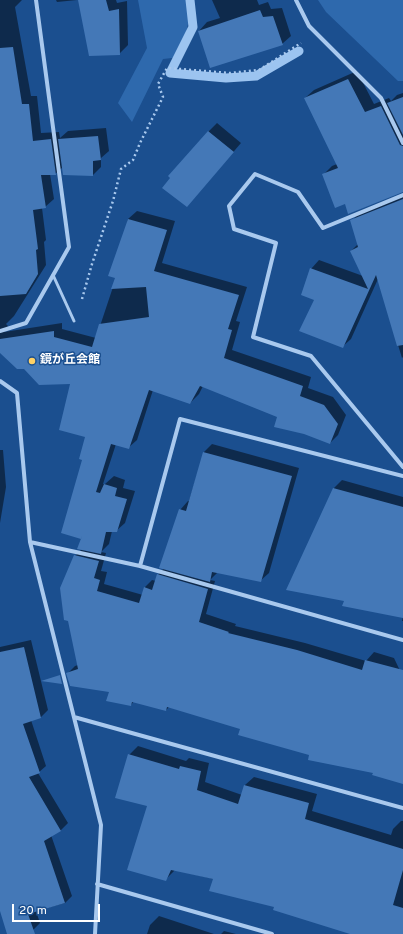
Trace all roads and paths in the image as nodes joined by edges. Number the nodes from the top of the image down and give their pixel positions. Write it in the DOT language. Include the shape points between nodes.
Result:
graph roads {
  1 [pos="36,0"];
  2 [pos="296,0"];
  3 [pos="316,34"];
  4 [pos="403,143"];
  5 [pos="403,195"];
  6 [pos="53,275"];
  7 [pos="74,322"];
  8 [pos="0,331"];
  9 [pos="0,381"];
  10 [pos="403,467"];
  11 [pos="403,476"];
  12 [pos="30,542"];
  13 [pos="140,566"];
  14 [pos="403,640"];
  15 [pos="74,717"];
  16 [pos="403,808"];
  17 [pos="97,884"];
  18 [pos="95,934"];
  19 [pos="272,934"];
  1 -- 6 [label="street" via="69,247"];
  2 -- 3 [label="street"];
  3 -- 4 [label="street" via="380,98"];
  3 -- 7 [label="path" via="259,70 230,73 167,68 158,84 163,97 133,160 121,169"];
  5 -- 10 [label="street" via="323,228 298,192 256,174 229,206 234,229 276,243 253,337 311,356"];
  6 -- 7 [label="lane"];
  6 -- 8 [label="street" via="26,323"];
  9 -- 12 [label="street" via="17,393"];
  11 -- 13 [label="street" via="180,419"];
  12 -- 13 [label="street"];
  12 -- 15 [label="street"];
  13 -- 14 [label="street"];
  15 -- 16 [label="street"];
  15 -- 17 [label="street" via="101,826"];
  17 -- 18 [label="street"];
  17 -- 19 [label="street"];
}
